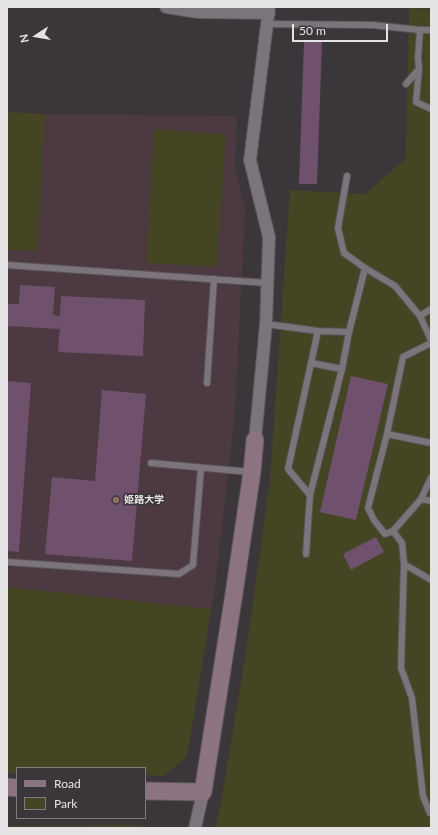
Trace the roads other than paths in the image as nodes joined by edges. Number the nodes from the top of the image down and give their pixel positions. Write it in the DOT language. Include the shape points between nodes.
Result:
graph roads {
  1 [pos="166,7"];
  2 [pos="268,15"];
  3 [pos="420,30"];
  4 [pos="431,30"];
  5 [pos="419,69"];
  6 [pos="406,84"];
  7 [pos="431,109"];
  8 [pos="347,176"];
  9 [pos="7,265"];
  10 [pos="365,268"];
  11 [pos="214,280"];
  12 [pos="267,283"];
  13 [pos="431,309"];
  14 [pos="420,316"];
  15 [pos="266,324"];
  16 [pos="318,331"];
  17 [pos="349,332"];
  18 [pos="431,340"];
  19 [pos="431,344"];
  20 [pos="311,363"];
  21 [pos="342,369"];
  22 [pos="207,383"];
  23 [pos="388,434"];
  24 [pos="255,440"];
  25 [pos="431,443"];
  26 [pos="150,463"];
  27 [pos="201,468"];
  28 [pos="252,472"];
  29 [pos="431,478"];
  30 [pos="310,495"];
  31 [pos="421,499"];
  32 [pos="431,501"];
  33 [pos="393,530"];
  34 [pos="306,554"];
  35 [pos="7,562"];
  36 [pos="404,564"];
  37 [pos="431,580"];
  38 [pos="146,791"];
  39 [pos="203,792"];
  40 [pos="431,813"];
  41 [pos="195,828"];
  1 -- 2 [label="street" via="198,12"];
  2 -- 3 [label="lane"];
  2 -- 12 [label="street" via="250,160 269,237"];
  3 -- 4 [label="lane"];
  3 -- 5 [label="lane"];
  5 -- 6 [label="lane"];
  5 -- 7 [label="lane" via="416,102"];
  8 -- 10 [label="lane" via="338,228 344,253"];
  9 -- 11 [label="lane"];
  10 -- 14 [label="lane" via="395,286"];
  10 -- 17 [label="lane"];
  11 -- 12 [label="lane"];
  11 -- 22 [label="lane"];
  12 -- 15 [label="street"];
  13 -- 14 [label="lane"];
  14 -- 18 [label="lane"];
  15 -- 16 [label="lane"];
  15 -- 24 [label="street"];
  16 -- 17 [label="lane"];
  16 -- 20 [label="lane"];
  17 -- 21 [label="lane"];
  19 -- 23 [label="lane" via="403,357"];
  20 -- 21 [label="lane"];
  20 -- 30 [label="lane" via="288,469"];
  21 -- 30 [label="lane"];
  23 -- 25 [label="lane"];
  23 -- 33 [label="lane" via="368,508 385,534"];
  24 -- 28 [label="street"];
  26 -- 27 [label="lane"];
  27 -- 28 [label="lane"];
  27 -- 35 [label="lane" via="193,564 179,574"];
  28 -- 39 [label="street"];
  29 -- 31 [label="lane"];
  30 -- 34 [label="lane"];
  31 -- 32 [label="lane"];
  31 -- 33 [label="lane"];
  33 -- 36 [label="lane" via="402,544"];
  36 -- 37 [label="lane"];
  36 -- 40 [label="lane" via="401,668 412,698 423,796"];
  38 -- 39 [label="street"];
  39 -- 41 [label="street"];
}
